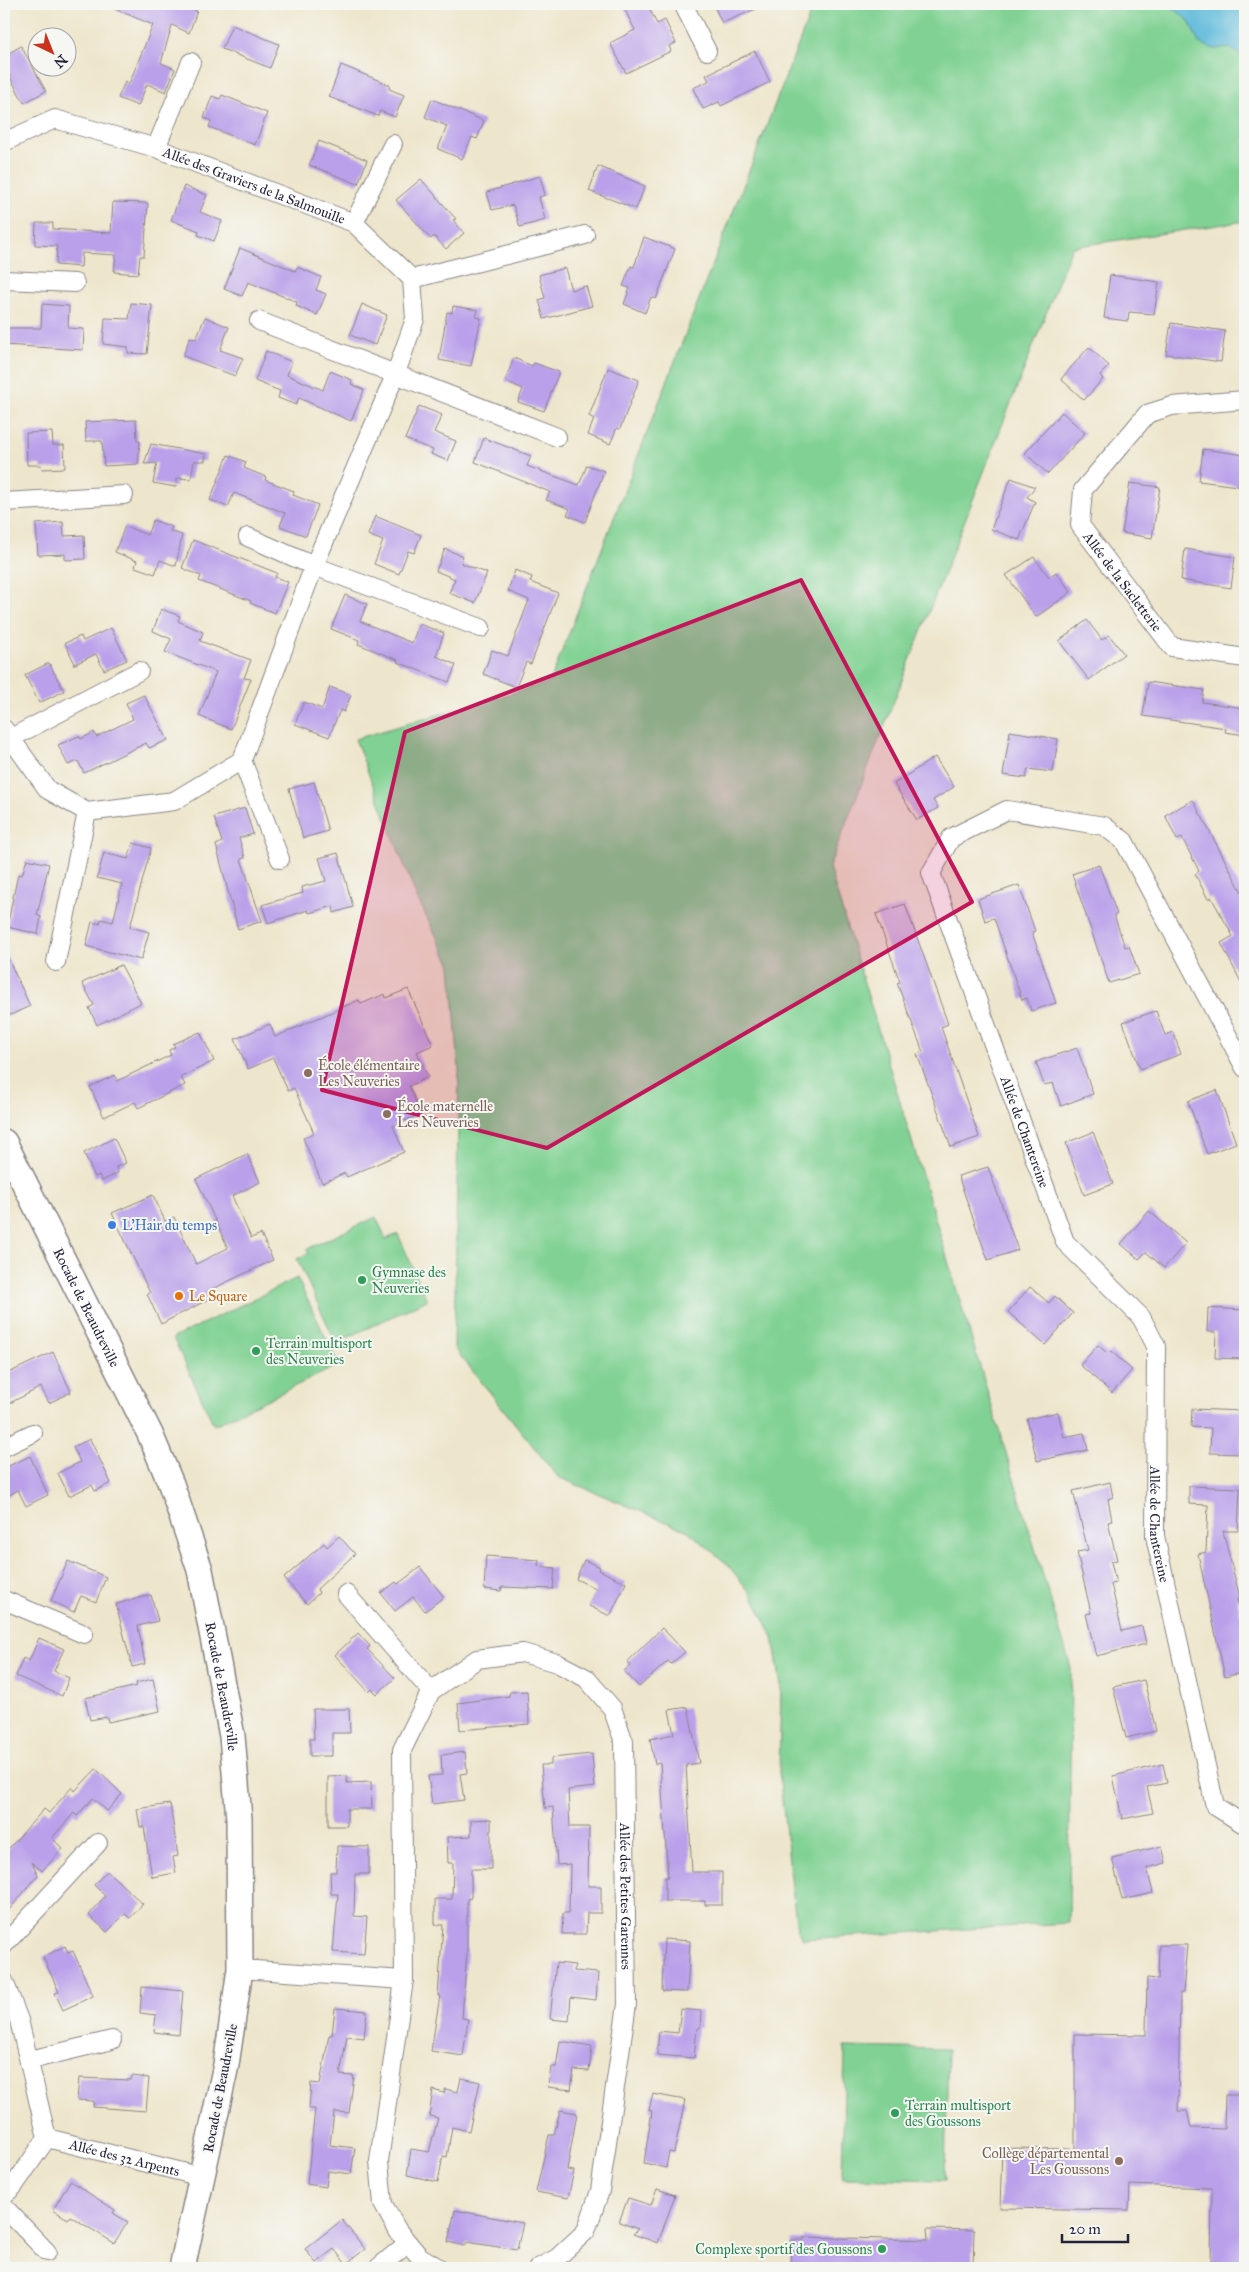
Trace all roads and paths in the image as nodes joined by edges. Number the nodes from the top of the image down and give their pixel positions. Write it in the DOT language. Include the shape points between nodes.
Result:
graph roads {
  1 [pos="683,4"];
  2 [pos="707,51"];
  3 [pos="191,62"];
  4 [pos="5,137"];
  5 [pos="393,144"];
  6 [pos="156,148"];
  7 [pos="354,223"];
  8 [pos="585,235"];
  9 [pos="412,279"];
  10 [pos="4,280"];
  11 [pos="75,283"];
  12 [pos="259,321"];
  13 [pos="396,373"];
  14 [pos="1245,400"];
  15 [pos="557,437"];
  16 [pos="124,494"];
  17 [pos="4,502"];
  18 [pos="248,537"];
  19 [pos="314,566"];
  20 [pos="481,628"];
  21 [pos="1245,658"];
  22 [pos="139,672"];
  23 [pos="6,734"];
  24 [pos="242,760"];
  25 [pos="87,812"];
  26 [pos="280,859"];
  27 [pos="56,962"];
  28 [pos="1245,1068"];
  29 [pos="4,1142"];
  30 [pos="33,1433"];
  31 [pos="4,1447"];
  32 [pos="346,1594"];
  33 [pos="4,1600"];
  34 [pos="84,1634"];
  35 [pos="431,1691"];
  36 [pos="1245,1822"];
  37 [pos="98,1843"];
  38 [pos="4,1945"];
  39 [pos="240,1969"];
  40 [pos="404,1980"];
  41 [pos="4,1981"];
  42 [pos="112,2040"];
  43 [pos="30,2060"];
  44 [pos="46,2138"];
  45 [pos="202,2177"];
  46 [pos="4,2195"];
  47 [pos="4,2208"];
  48 [pos="408,2243"];
  49 [pos="47,2252"];
  50 [pos="182,2268"];
  51 [pos="378,2268"];
  52 [pos="439,2268"];
  53 [pos="538,2268"];
  1 -- 2 [label="street"];
  3 -- 6 [label="street, Allée des Graviers de la Salmouille"];
  4 -- 6 [label="street, Allée des Graviers de la Salmouille" via="54,119"];
  5 -- 7 [label="street, Allée des Graviers de la Salmouille"];
  6 -- 7 [label="street, Allée des Graviers de la Salmouille"];
  7 -- 9 [label="street, Allée des Graviers de la Salmouille"];
  8 -- 9 [label="street"];
  9 -- 13 [label="street" via="414,319"];
  10 -- 11 [label="street"];
  12 -- 13 [label="street"];
  13 -- 15 [label="street"];
  13 -- 19 [label="street"];
  14 -- 21 [label="street, Allée de la Sacletterie" via="1172,406 1147,414 1083,490 1080,525 1172,647"];
  16 -- 17 [label="street"];
  18 -- 19 [label="street"];
  19 -- 20 [label="street"];
  19 -- 24 [label="street"];
  22 -- 23 [label="street"];
  23 -- 25 [label="street" via="48,790"];
  24 -- 25 [label="street" via="174,801"];
  24 -- 26 [label="street"];
  25 -- 27 [label="street"];
  28 -- 36 [label="street, Allée de Chantereine" via="1124,841 1104,826 1007,810 951,838 931,872 1065,1242 1140,1317 1156,1346 1155,1536 1215,1806"];
  29 -- 39 [label="street, Rocade de Beaudreville" via="150,1434 200,1570 232,1736 239,1819"];
  30 -- 31 [label="street"];
  32 -- 35 [label="street"];
  33 -- 34 [label="street"];
  35 -- 40 [label="street, Allée des Petites Garennes" via="402,1750"];
  35 -- 53 [label="street, Allée des Petites Garennes" via="477,1658 522,1652 586,1678 612,1708 624,1742 627,2004 600,2191 586,2231 557,2258"];
  37 -- 38 [label="street"];
  39 -- 40 [label="street"];
  39 -- 45 [label="street, Rocade de Beaudreville" via="226,2065"];
  40 -- 48 [label="street, Allée des Petites Garennes" via="378,2162 383,2204"];
  41 -- 43 [label="street"];
  42 -- 43 [label="street"];
  43 -- 44 [label="street"];
  44 -- 45 [label="street, Allée des 32 Arpents"];
  44 -- 46 [label="street"];
  45 -- 50 [label="street, Rocade de Beaudreville"];
  47 -- 49 [label="street"];
  48 -- 51 [label="street"];
  48 -- 52 [label="street, Allée des Petites Garennes" via="419,2256"];
}
